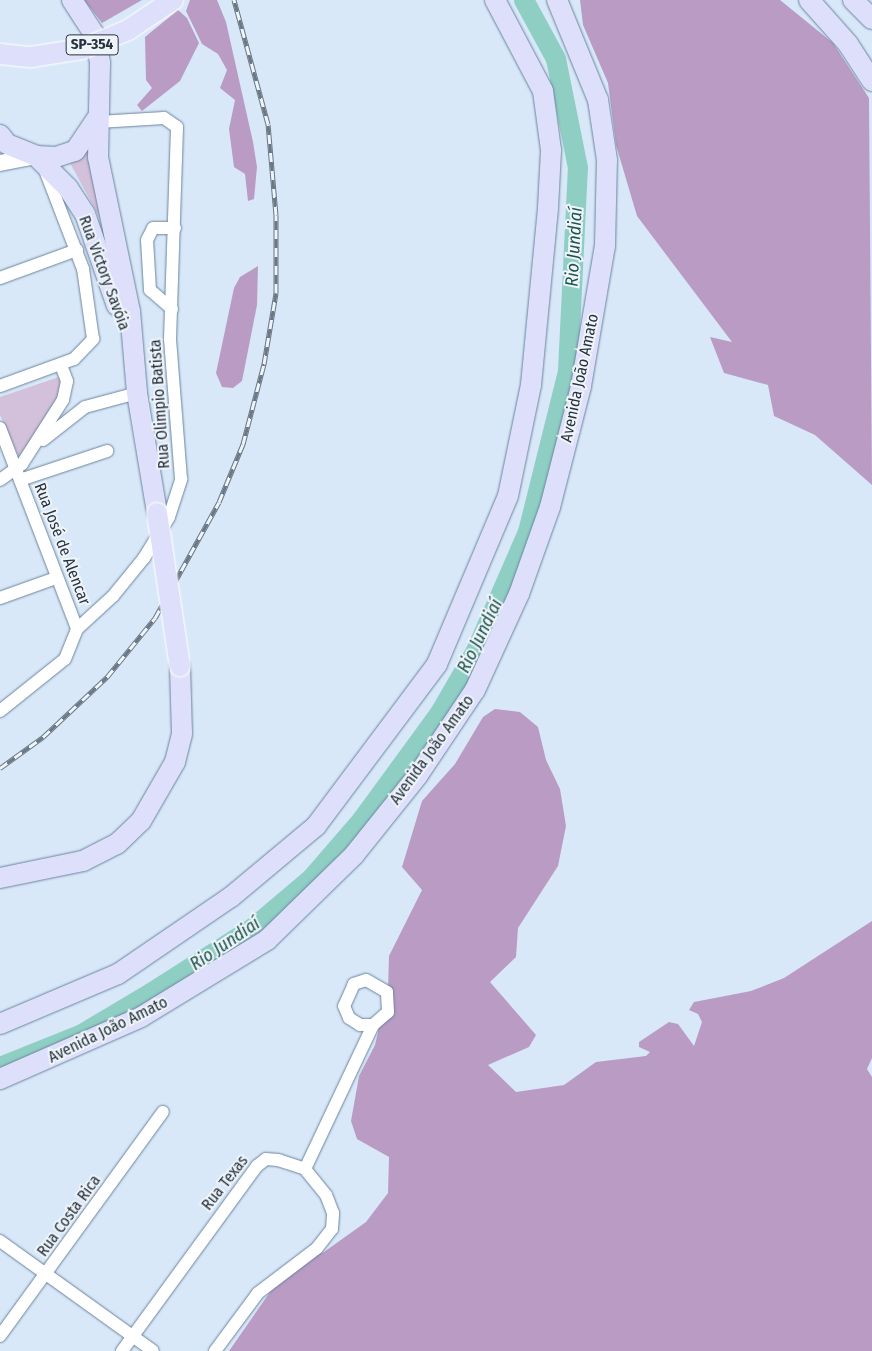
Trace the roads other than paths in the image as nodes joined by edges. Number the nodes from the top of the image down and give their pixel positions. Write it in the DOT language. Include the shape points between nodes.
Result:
graph roads {
  1 [pos="72,0"];
  2 [pos="173,0"];
  3 [pos="496,0"];
  4 [pos="809,0"];
  5 [pos="824,0"];
  6 [pos="561,4"];
  7 [pos="0,54"];
  8 [pos="872,73"];
  9 [pos="872,81"];
  10 [pos="97,119"];
  11 [pos="0,135"];
  12 [pos="40,162"];
  13 [pos="1,165"];
  14 [pos="175,228"];
  15 [pos="77,250"];
  16 [pos="0,278"];
  17 [pos="172,308"];
  18 [pos="130,346"];
  19 [pos="61,365"];
  20 [pos="0,386"];
  21 [pos="137,393"];
  22 [pos="0,428"];
  23 [pos="35,446"];
  24 [pos="108,451"];
  25 [pos="18,475"];
  26 [pos="0,480"];
  27 [pos="56,578"];
  28 [pos="0,598"];
  29 [pos="76,629"];
  30 [pos="0,711"];
  31 [pos="0,878"];
  32 [pos="0,1024"];
  33 [pos="373,1025"];
  34 [pos="0,1079"];
  35 [pos="163,1112"];
  36 [pos="305,1169"];
  37 [pos="0,1241"];
  38 [pos="46,1275"];
  39 [pos="0,1336"];
  40 [pos="132,1337"];
  41 [pos="122,1351"];
  42 [pos="153,1351"];
  43 [pos="215,1351"];
  1 -- 10 [label="main road" via="94,34 100,63"];
  2 -- 7 [label="main road, SP-354, bridge" via="128,30 82,49 31,56"];
  3 -- 32 [label="main road" via="544,91 551,150 548,208 531,385 508,496 437,664 374,754 316,826 295,844 231,896 118,974"];
  4 -- 9 [label="main road"];
  5 -- 8 [label="main road"];
  6 -- 34 [label="main road, Avenida João Amato" via="598,100 607,160 605,246 581,386 550,507 519,594 475,690 418,775 354,854 267,940 141,1018"];
  10 -- 12 [label="main road" via="75,150"];
  10 -- 14 [label="street, Rua Olimpio Batista" via="164,118 175,122"];
  10 -- 18 [label="main road" via="98,157 130,311"];
  11 -- 12 [label="main road" via="7,144"];
  12 -- 13 [label="street"];
  12 -- 15 [label="street"];
  12 -- 18 [label="main road, Rua Victory Savóia" via="68,188 85,214"];
  14 -- 17 [label="street, Rua Olimpio Batista"];
  14 -- 17 [label="street" via="153,228 147,240 150,290"];
  15 -- 16 [label="street"];
  15 -- 19 [label="street" via="93,340 82,355"];
  17 -- 29 [label="street, Rua Olimpio Batista" via="172,378 181,452 176,500 144,558 113,596"];
  18 -- 21 [label="main road"];
  19 -- 20 [label="street"];
  19 -- 23 [label="street" via="67,390"];
  21 -- 23 [label="street" via="85,407"];
  21 -- 31 [label="main road, bridge" via="180,666 182,734 175,762 141,821 117,844 84,861"];
  22 -- 25 [label="street, Rua José de Alencar"];
  23 -- 25 [label="street"];
  24 -- 25 [label="street"];
  25 -- 26 [label="street"];
  25 -- 27 [label="street, Rua José de Alencar"];
  27 -- 28 [label="street"];
  27 -- 29 [label="street, Rua José de Alencar"];
  29 -- 30 [label="street, Rua Olimpio Batista" via="74,643 54,670"];
  33 -- 33 [label="street" via="388,1012 387,992 366,980 346,994 344,1006 349,1018 360,1025"];
  33 -- 36 [label="street"];
  35 -- 38 [label="street, Rua Costa Rica"];
  36 -- 40 [label="street, Rua Texas" via="266,1159 258,1166"];
  36 -- 43 [label="street" via="326,1195 333,1213 332,1229 317,1248 258,1293"];
  37 -- 38 [label="street"];
  38 -- 39 [label="street, Rua Costa Rica"];
  38 -- 40 [label="street"];
  40 -- 41 [label="street, Rua Texas"];
  40 -- 42 [label="street"];
}
